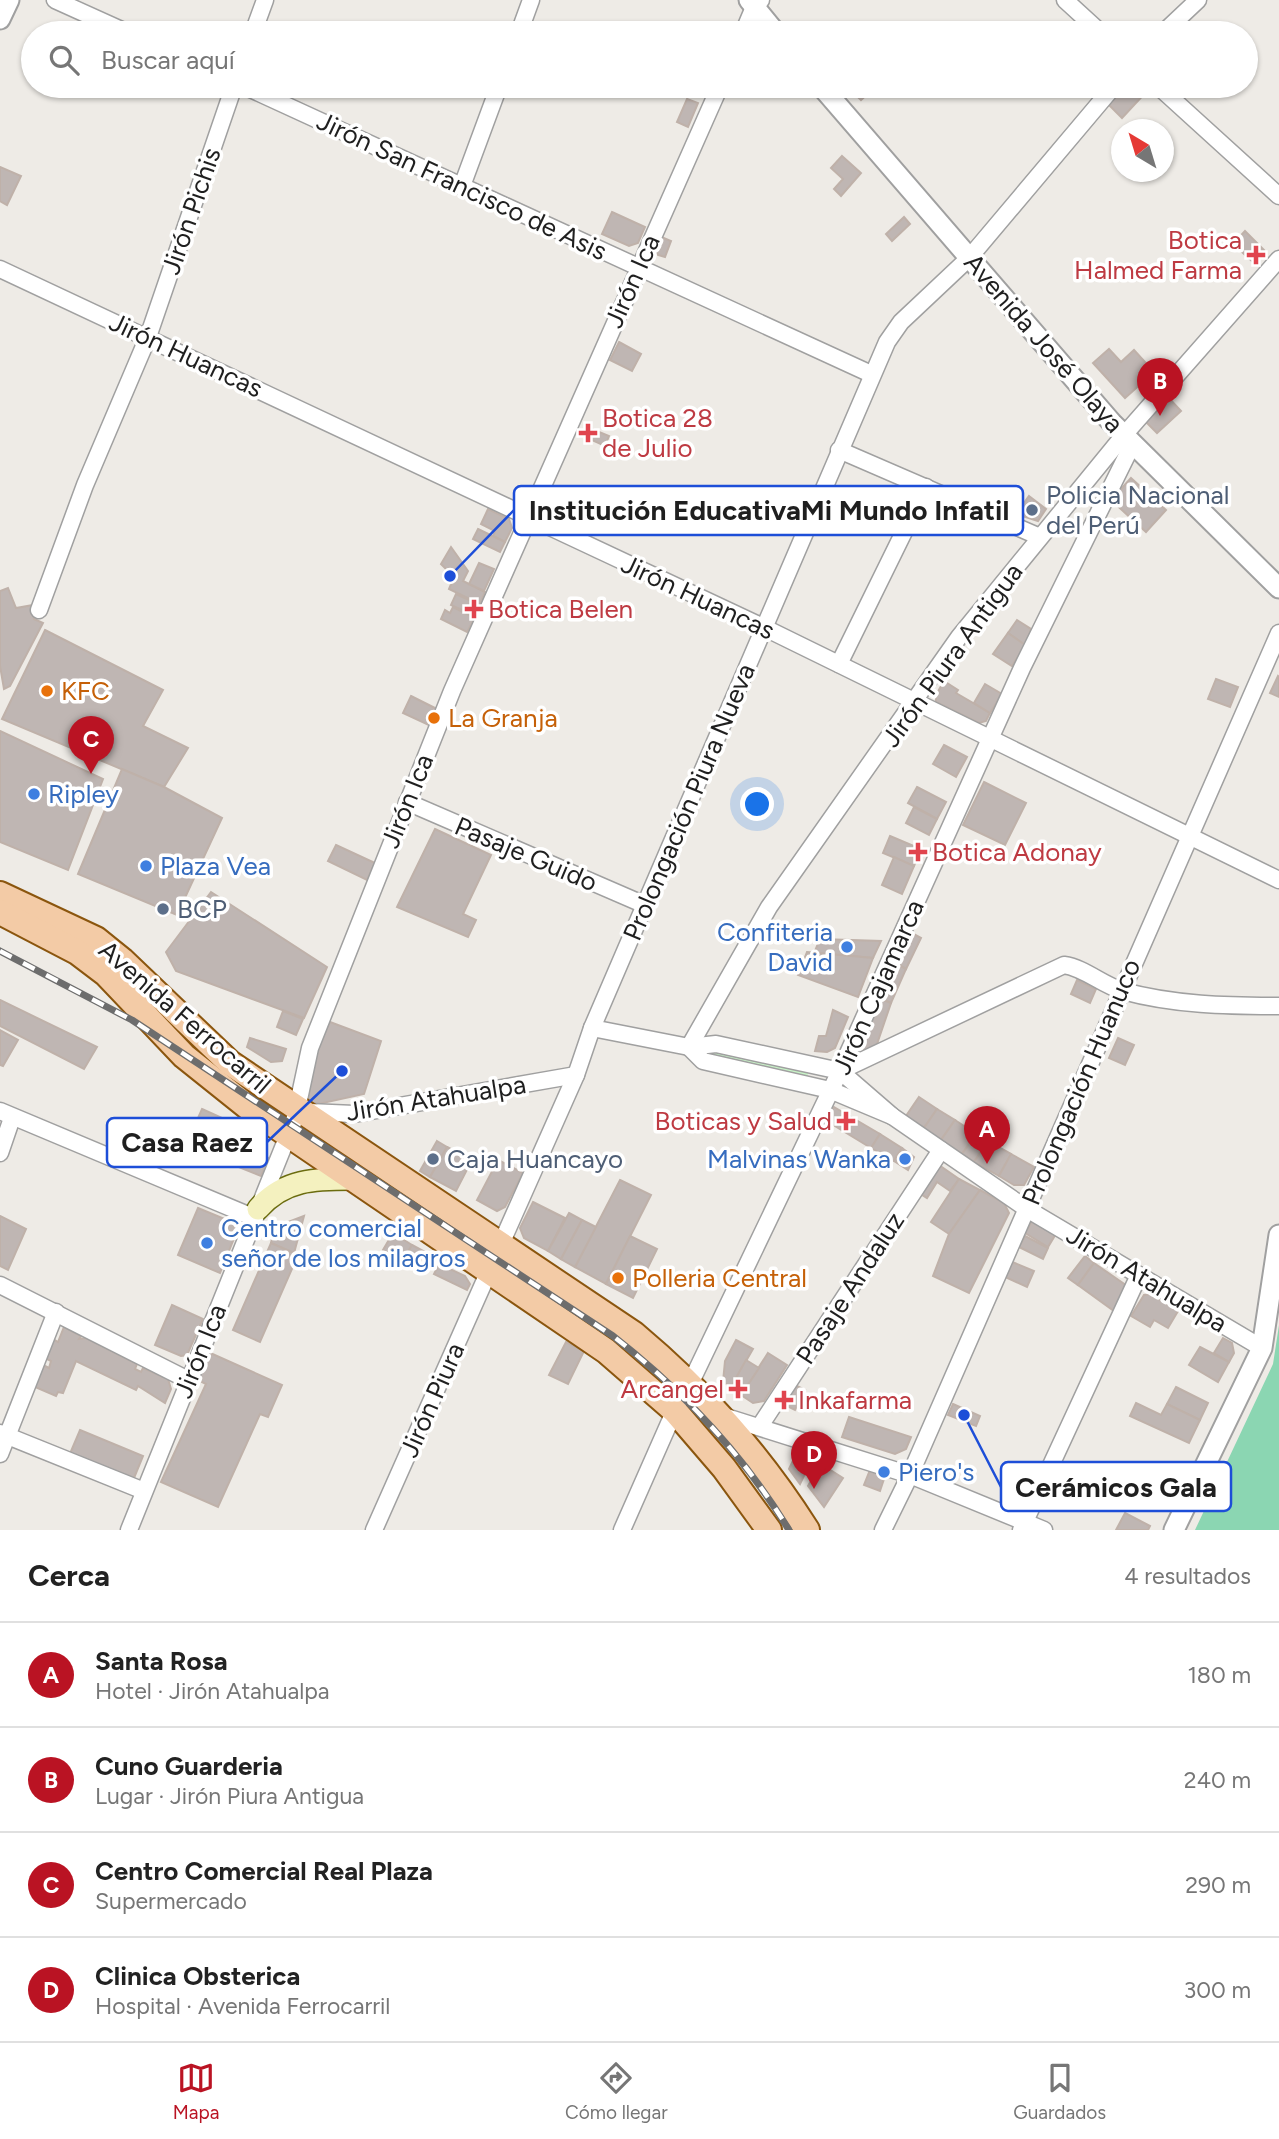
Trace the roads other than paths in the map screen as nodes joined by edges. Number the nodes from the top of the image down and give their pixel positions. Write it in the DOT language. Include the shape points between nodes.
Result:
graph roads {
  1 [pos="9,0"];
  2 [pos="55,0"];
  3 [pos="265,0"];
  4 [pos="531,0"];
  5 [pos="1065,0"];
  6 [pos="1198,0"];
  7 [pos="755,3"];
  8 [pos="0,19"];
  9 [pos="101,21"];
  10 [pos="257,21"];
  11 [pos="523,21"];
  12 [pos="748,21"];
  13 [pos="768,21"];
  14 [pos="1088,21"];
  15 [pos="1176,21"];
  16 [pos="230,98"];
  17 [pos="270,98"];
  18 [pos="495,98"];
  19 [pos="715,98"];
  20 [pos="831,98"];
  21 [pos="1104,98"];
  22 [pos="1170,98"];
  23 [pos="462,186"];
  24 [pos="1279,196"];
  25 [pos="969,258"];
  26 [pos="1279,259"];
  27 [pos="638,267"];
  28 [pos="0,269"];
  29 [pos="149,337"];
  30 [pos="871,374"];
  31 [pos="1128,439"];
  32 [pos="839,450"];
  33 [pos="926,488"];
  34 [pos="527,517"];
  35 [pos="1040,537"];
  36 [pos="1279,588"];
  37 [pos="39,610"];
  38 [pos="763,627"];
  39 [pos="1279,633"];
  40 [pos="839,664"];
  41 [pos="916,702"];
  42 [pos="990,738"];
  43 [pos="407,802"];
  44 [pos="1190,836"];
  45 [pos="1279,880"];
  46 [pos="0,894"];
  47 [pos="645,905"];
  48 [pos="0,912"];
  49 [pos="1120,990"];
  50 [pos="1279,1006"];
  51 [pos="592,1028"];
  52 [pos="689,1047"];
  53 [pos="841,1071"];
  54 [pos="576,1075"];
  55 [pos="830,1090"];
  56 [pos="297,1111"];
  57 [pos="6,1114"];
  58 [pos="892,1116"];
  59 [pos="288,1136"];
  60 [pos="941,1150"];
  61 [pos="0,1153"];
  62 [pos="352,1179"];
  63 [pos="1027,1209"];
  64 [pos="256,1213"];
  65 [pos="1279,1235"];
  66 [pos="500,1245"];
  67 [pos="489,1269"];
  68 [pos="1139,1275"];
  69 [pos="0,1285"];
  70 [pos="56,1312"];
  71 [pos="1262,1348"];
  72 [pos="188,1380"];
  73 [pos="691,1382"];
  74 [pos="674,1411"];
  75 [pos="723,1416"];
  76 [pos="760,1426"];
  77 [pos="4,1434"];
  78 [pos="0,1454"];
  79 [pos="910,1475"];
  80 [pos="144,1491"];
  81 [pos="1023,1526"];
  82 [pos="129,1530"];
  83 [pos="374,1530"];
  84 [pos="622,1530"];
  85 [pos="769,1530"];
  86 [pos="807,1530"];
  87 [pos="883,1530"];
  88 [pos="1044,1530"];
  89 [pos="1174,1530"];
  1 -- 8 [label="street"];
  2 -- 9 [label="street"];
  3 -- 10 [label="street"];
  4 -- 11 [label="street"];
  5 -- 14 [label="street"];
  6 -- 15 [label="street"];
  7 -- 12 [label="street"];
  7 -- 13 [label="street"];
  16 -- 29 [label="street, Jirón Pichis"];
  17 -- 23 [label="street, Jirón San Francisco de Asis"];
  18 -- 23 [label="street"];
  19 -- 27 [label="street, Jirón Ica"];
  20 -- 25 [label="street, Avenida José Olaya"];
  21 -- 25 [label="street, Prolongación Piura Nueva"];
  22 -- 24 [label="street"];
  23 -- 27 [label="street, Jirón San Francisco de Asis"];
  25 -- 30 [label="street, Prolongación Piura Nueva" via="901,322"];
  25 -- 31 [label="street, Avenida José Olaya"];
  26 -- 31 [label="street, Jirón Piura Antigua"];
  27 -- 30 [label="street, Jirón San Francisco de Asis"];
  27 -- 34 [label="street, Jirón Ica"];
  28 -- 29 [label="street, Jirón Huancas"];
  29 -- 34 [label="street, Jirón Huancas"];
  29 -- 37 [label="street, Jirón Pichis" via="85,485"];
  30 -- 32 [label="street, Prolongación Piura Nueva"];
  31 -- 35 [label="street, Jirón Piura Antigua"];
  31 -- 36 [label="street, Avenida José Olaya"];
  31 -- 42 [label="street, Jirón Cajamarca"];
  32 -- 33 [label="street"];
  32 -- 38 [label="street, Prolongación Piura Nueva"];
  33 -- 35 [label="street"];
  33 -- 40 [label="street"];
  34 -- 38 [label="street, Jirón Huancas"];
  34 -- 43 [label="street, Jirón Ica"];
  35 -- 41 [label="street, Jirón Piura Antigua" via="959,637"];
  38 -- 40 [label="street, Jirón Huancas"];
  38 -- 47 [label="street, Prolongación Piura Nueva"];
  39 -- 44 [label="street, Prolongación Huanuco"];
  40 -- 41 [label="street, Jirón Huancas"];
  41 -- 42 [label="street, Jirón Huancas"];
  41 -- 52 [label="street, Jirón Piura Antigua" via="769,907"];
  42 -- 44 [label="street, Jirón Huancas"];
  42 -- 53 [label="street, Jirón Cajamarca"];
  43 -- 47 [label="street, Pasaje Guido"];
  43 -- 56 [label="street, Jirón Ica" via="310,1048"];
  44 -- 45 [label="street, Jirón Huancas"];
  44 -- 49 [label="street, Prolongación Huanuco"];
  46 -- 56 [label="main road, Avenida Ferrocarril" via="110,949 230,1063"];
  47 -- 51 [label="street, Prolongación Piura Nueva"];
  48 -- 59 [label="main road, Avenida Ferrocarril" via="89,961 215,1084"];
  49 -- 50 [label="street" via="1175,1002"];
  49 -- 53 [label="street" via="1063,965"];
  49 -- 63 [label="street, Prolongación Huanuco"];
  51 -- 52 [label="street, Jirón Atahualpa"];
  51 -- 54 [label="street, Prolongación Piura Nueva"];
  52 -- 53 [label="street, Jirón Atahualpa" via="716,1044"];
  52 -- 55 [label="street, Jirón Atahualpa" via="704,1061"];
  53 -- 55 [label="street, Jirón Cajamarca"];
  53 -- 58 [label="street, Jirón Atahualpa"];
  54 -- 56 [label="street, Jirón Atahualpa" via="354,1114"];
  54 -- 66 [label="street, Prolongación Piura Nueva"];
  55 -- 58 [label="street, Jirón Atahualpa"];
  55 -- 73 [label="street, Jirón Cajamarca"];
  56 -- 59 [label="street, Jirón Ica"];
  56 -- 66 [label="main road, Avenida Ferrocarril"];
  57 -- 61 [label="street"];
  57 -- 64 [label="street"];
  58 -- 60 [label="street, Jirón Atahualpa"];
  59 -- 62 [label="main road, Avenida Ferrocarril"];
  59 -- 64 [label="street, Jirón Ica"];
  60 -- 63 [label="street, Jirón Atahualpa"];
  60 -- 76 [label="street, Pasaje Andaluz"];
  62 -- 64 [label="main road" via="290,1185 270,1195"];
  62 -- 67 [label="main road, Avenida Ferrocarril"];
  63 -- 68 [label="street, Jirón Atahualpa"];
  63 -- 79 [label="street, Prolongación Huanuco"];
  64 -- 72 [label="street, Jirón Ica"];
  65 -- 71 [label="street"];
  66 -- 67 [label="street, Prolongación Piura Nueva"];
  66 -- 73 [label="main road, Avenida Ferrocarril" via="634,1334"];
  67 -- 74 [label="main road, Avenida Ferrocarril" via="598,1344"];
  67 -- 83 [label="street, Jirón Piura"];
  68 -- 71 [label="street, Jirón Atahualpa"];
  68 -- 81 [label="street"];
  69 -- 70 [label="street"];
  70 -- 72 [label="street"];
  70 -- 77 [label="street"];
  71 -- 89 [label="street"];
  72 -- 80 [label="street, Jirón Ica"];
  73 -- 74 [label="street, Jirón Cajamarca"];
  73 -- 75 [label="main road, Avenida Ferrocarril"];
  74 -- 84 [label="street, Jirón Cajamarca"];
  74 -- 85 [label="main road, Avenida Ferrocarril" via="746,1495"];
  75 -- 76 [label="street"];
  75 -- 86 [label="main road, Avenida Ferrocarril"];
  76 -- 79 [label="street"];
  77 -- 78 [label="street"];
  77 -- 80 [label="street"];
  79 -- 81 [label="street"];
  79 -- 87 [label="street, Prolongación Huanuco"];
  80 -- 82 [label="street, Jirón Ica"];
  81 -- 88 [label="street"];
}
